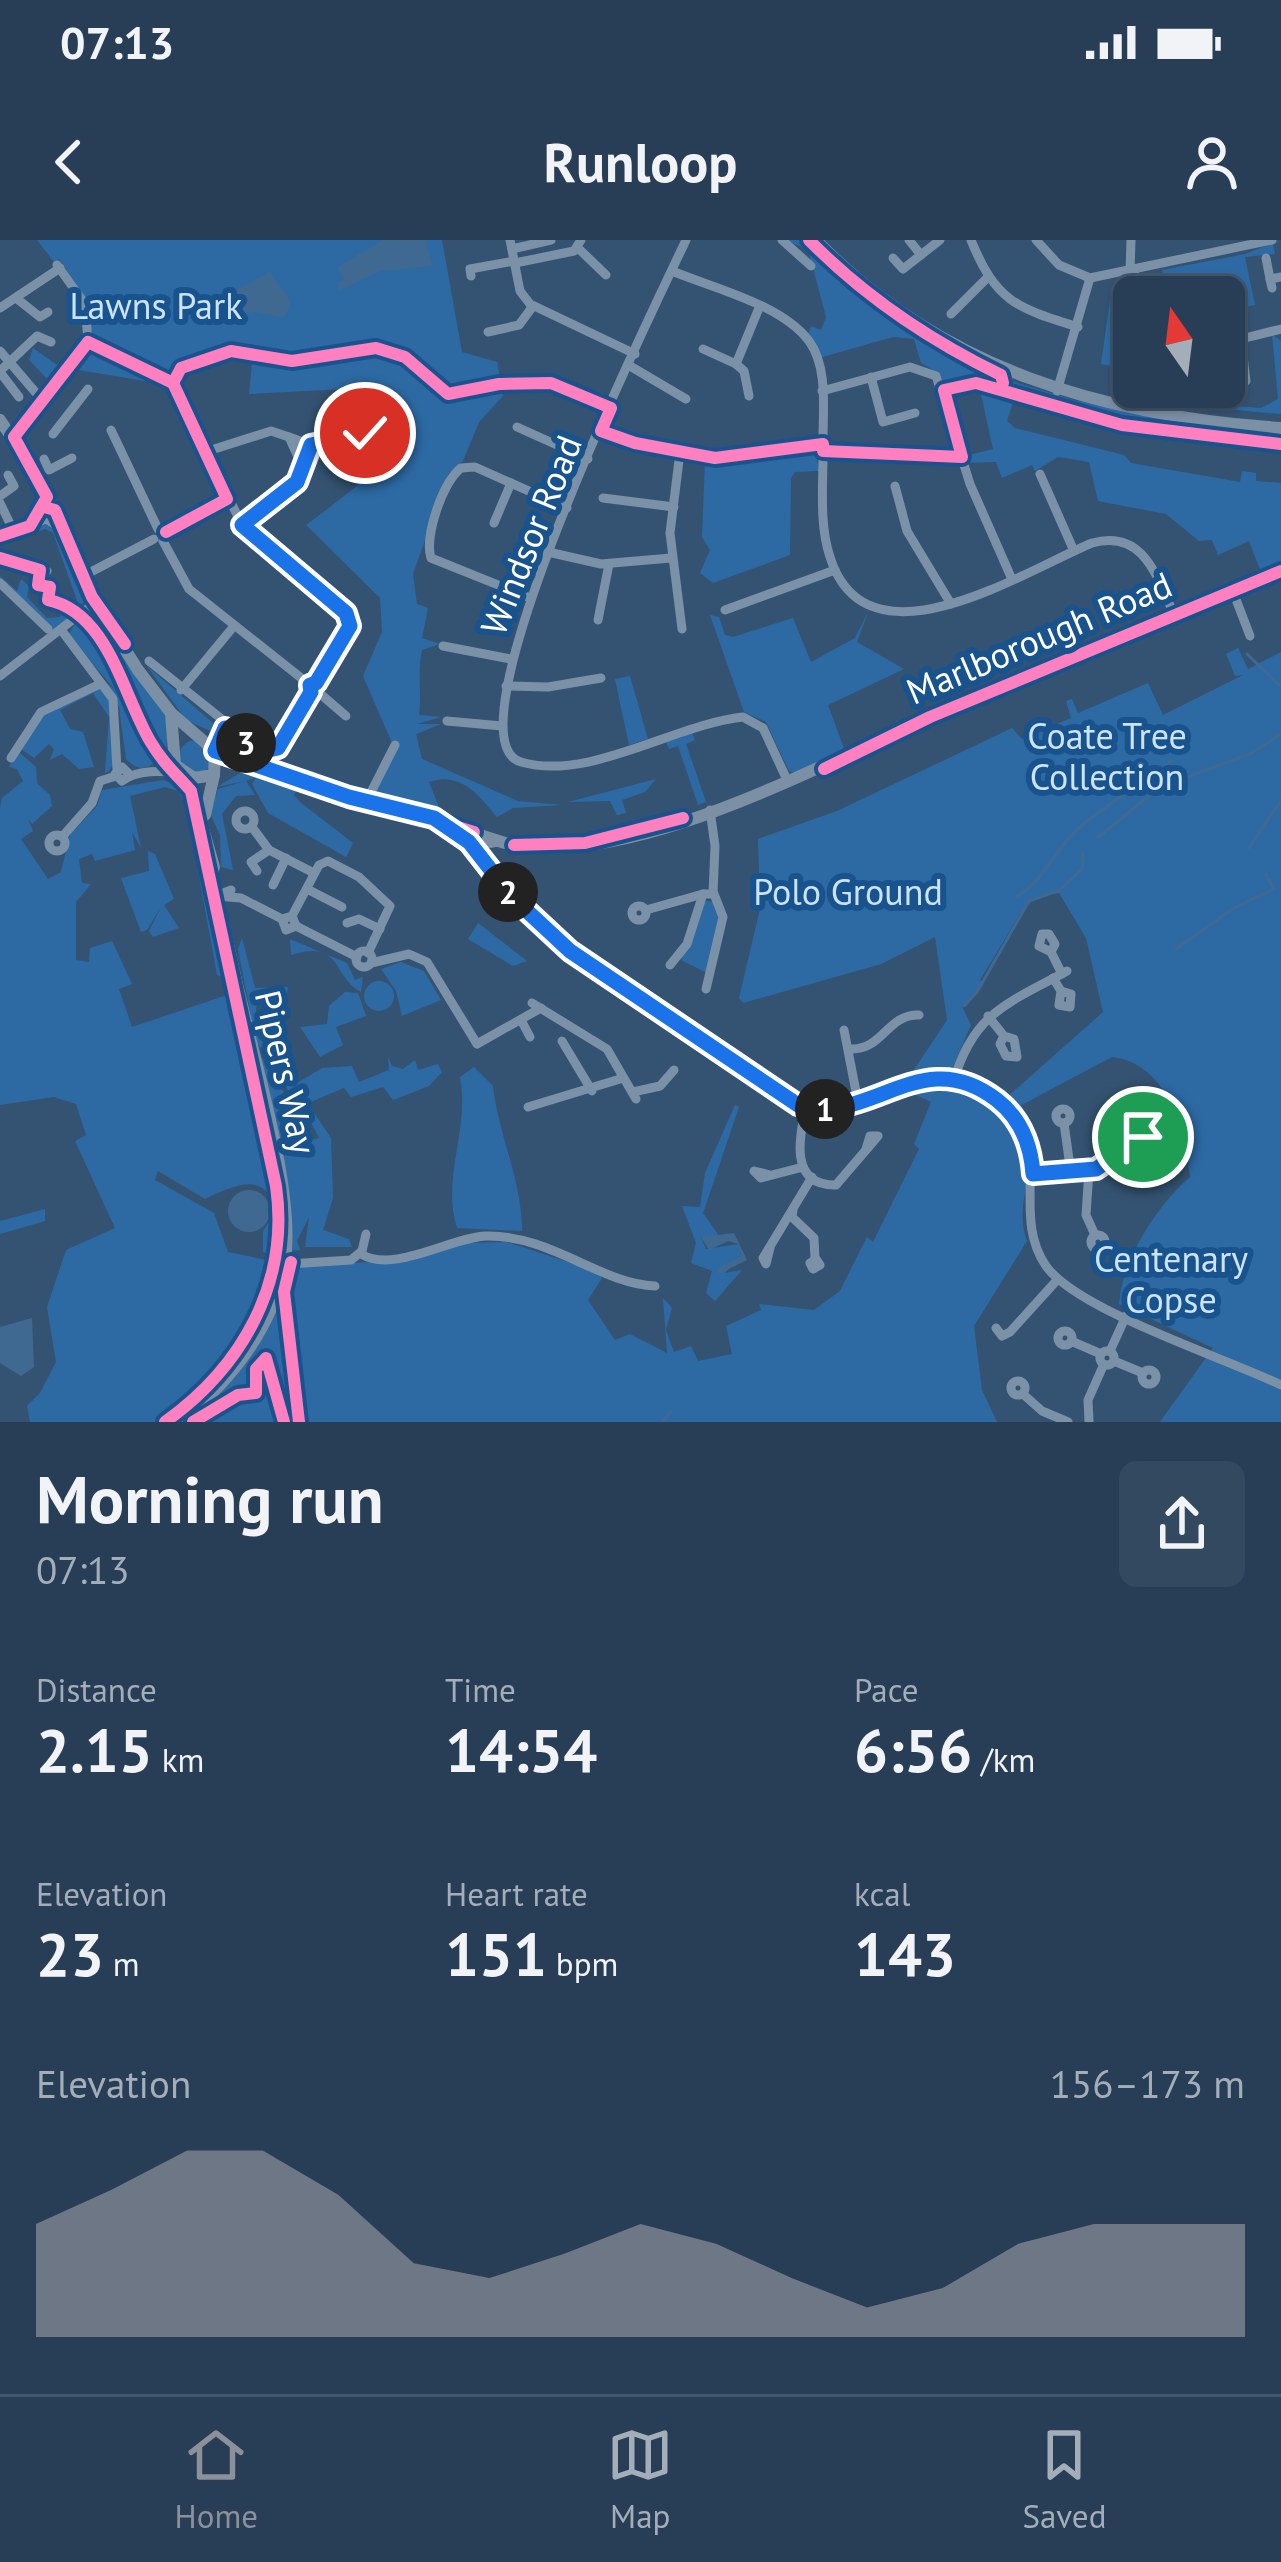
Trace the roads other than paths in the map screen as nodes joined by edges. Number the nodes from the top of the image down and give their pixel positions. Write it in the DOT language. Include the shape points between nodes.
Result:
graph roads {
  1 [pos="551,240"];
  2 [pos="686,240"];
  3 [pos="782,240"];
  4 [pos="827,240"];
  5 [pos="909,240"];
  6 [pos="940,240"];
  7 [pos="971,240"];
  8 [pos="1036,240"];
  9 [pos="1131,240"];
  10 [pos="1272,240"];
  11 [pos="580,244"];
  12 [pos="806,248"];
  13 [pos="513,253"];
  14 [pos="921,255"];
  15 [pos="892,258"];
  16 [pos="1266,258"];
  17 [pos="811,266"];
  18 [pos="671,271"];
  19 [pos="1132,271"];
  20 [pos="606,275"];
  21 [pos="471,276"];
  22 [pos="1134,276"];
  23 [pos="987,278"];
  24 [pos="1090,278"];
  25 [pos="1274,281"];
  26 [pos="16,298"];
  27 [pos="533,306"];
  28 [pos="0,308"];
  29 [pos="759,308"];
  30 [pos="48,311"];
  31 [pos="951,314"];
  32 [pos="1078,327"];
  33 [pos="1281,329"];
  34 [pos="488,332"];
  35 [pos="50,342"];
  36 [pos="703,349"];
  37 [pos="0,351"];
  38 [pos="269,355"];
  39 [pos="632,360"];
  40 [pos="10,364"];
  41 [pos="736,364"];
  42 [pos="1009,373"];
  43 [pos="871,377"];
  44 [pos="60,380"];
  45 [pos="1246,381"];
  46 [pos="530,385"];
  47 [pos="1059,387"];
  48 [pos="822,391"];
  49 [pos="748,396"];
  50 [pos="19,398"];
  51 [pos="686,399"];
  52 [pos="43,400"];
  53 [pos="611,408"];
  54 [pos="915,413"];
  55 [pos="0,420"];
  56 [pos="1281,424"];
  57 [pos="338,426"];
  58 [pos="517,428"];
  59 [pos="111,430"];
  60 [pos="602,431"];
  61 [pos="52,434"];
  62 [pos="14,437"];
  63 [pos="289,437"];
  64 [pos="343,441"];
  65 [pos="313,444"];
  66 [pos="823,444"];
  67 [pos="1281,444"];
  68 [pos="206,452"];
  69 [pos="680,452"];
  70 [pos="72,458"];
  71 [pos="588,459"];
  72 [pos="47,460"];
  73 [pos="302,466"];
  74 [pos="8,475"];
  75 [pos="1046,480"];
  76 [pos="511,483"];
  77 [pos="895,486"];
  78 [pos="608,498"];
  79 [pos="227,499"];
  80 [pos="1,504"];
  81 [pos="674,507"];
  82 [pos="567,508"];
  83 [pos="48,509"];
  84 [pos="494,523"];
  85 [pos="242,525"];
  86 [pos="14,532"];
  87 [pos="160,535"];
  88 [pos="0,536"];
  89 [pos="1074,550"];
  90 [pos="548,552"];
  91 [pos="36,557"];
  92 [pos="0,558"];
  93 [pos="671,558"];
  94 [pos="609,565"];
  95 [pos="835,570"];
  96 [pos="1281,571"];
  97 [pos="1011,577"];
  98 [pos="87,580"];
  99 [pos="0,583"];
  100 [pos="1232,589"];
  101 [pos="528,597"];
  102 [pos="97,600"];
  103 [pos="951,604"];
  104 [pos="733,610"];
  105 [pos="1173,612"];
  106 [pos="598,620"];
  107 [pos="234,626"];
  108 [pos="47,629"];
  109 [pos="682,629"];
  110 [pos="62,631"];
  111 [pos="1250,636"];
  112 [pos="443,646"];
  113 [pos="511,658"];
  114 [pos="142,661"];
  115 [pos="2,672"];
  116 [pos="601,678"];
  117 [pos="100,684"];
  118 [pos="506,686"];
  119 [pos="314,688"];
  120 [pos="181,690"];
  121 [pos="171,713"];
  122 [pos="346,716"];
  123 [pos="447,721"];
  124 [pos="502,726"];
  125 [pos="212,740"];
  126 [pos="395,745"];
  127 [pos="172,750"];
  128 [pos="10,758"];
  129 [pos="246,764"];
  130 [pos="157,771"];
  131 [pos="122,772"];
  132 [pos="215,774"];
  133 [pos="185,775"];
  134 [pos="788,782"];
  135 [pos="366,802"];
  136 [pos="710,809"];
  137 [pos="204,820"];
  138 [pos="251,827"];
  139 [pos="62,837"];
  140 [pos="475,842"];
  141 [pos="268,850"];
  142 [pos="286,858"];
  143 [pos="251,863"];
  144 [pos="314,873"];
  145 [pos="290,884"];
  146 [pos="307,889"];
  147 [pos="708,894"];
  148 [pos="222,901"];
  149 [pos="342,907"];
  150 [pos="646,910"];
  151 [pos="290,921"];
  152 [pos="346,923"];
  153 [pos="380,929"];
  154 [pos="1051,952"];
  155 [pos="365,958"];
  156 [pos="670,965"];
  157 [pos="1061,974"];
  158 [pos="706,989"];
  159 [pos="1061,992"];
  160 [pos="914,1011"];
  161 [pos="988,1016"];
  162 [pos="520,1019"];
  163 [pos="573,1030"];
  164 [pos="844,1030"];
  165 [pos="530,1036"];
  166 [pos="1004,1036"];
  167 [pos="851,1049"];
  168 [pos="674,1071"];
  169 [pos="620,1079"];
  170 [pos="954,1080"];
  171 [pos="592,1091"];
  172 [pos="858,1102"];
  173 [pos="528,1107"];
  174 [pos="806,1108"];
  175 [pos="1137,1111"];
  176 [pos="1064,1123"];
  177 [pos="866,1149"];
  178 [pos="803,1167"];
  179 [pos="1090,1171"];
  180 [pos="1033,1174"];
  181 [pos="1071,1174"];
  182 [pos="770,1175"];
  183 [pos="812,1177"];
  184 [pos="793,1210"];
  185 [pos="366,1234"];
  186 [pos="1095,1235"];
  187 [pos="770,1248"];
  188 [pos="361,1254"];
  189 [pos="815,1258"];
  190 [pos="282,1260"];
  191 [pos="1058,1279"];
  192 [pos="655,1286"];
  193 [pos="1126,1316"];
  194 [pos="996,1328"];
  195 [pos="1071,1341"];
  196 [pos="1107,1357"];
  197 [pos="1143,1373"];
  198 [pos="1281,1385"];
  199 [pos="1023,1394"];
  200 [pos="177,1422"];
  201 [pos="1068,1422"];
  202 [pos="1090,1422"];
  1 -- 13 [label="street"];
  2 -- 18 [label="street, Windsor Road"];
  3 -- 12 [label="street"];
  4 -- 47 [label="main road" via="937,328"];
  5 -- 14 [label="street"];
  6 -- 14 [label="street"];
  7 -- 23 [label="street"];
  8 -- 24 [label="street" via="1059,266"];
  9 -- 19 [label="street"];
  10 -- 19 [label="street"];
  11 -- 13 [label="street"];
  11 -- 20 [label="street"];
  12 -- 17 [label="street"];
  12 -- 42 [label="main road"];
  13 -- 21 [label="street" via="470,269"];
  13 -- 27 [label="street" via="520,291"];
  14 -- 15 [label="street" via="902,269"];
  16 -- 25 [label="street"];
  18 -- 29 [label="street"];
  18 -- 39 [label="street, Windsor Road"];
  19 -- 22 [label="street"];
  19 -- 24 [label="street"];
  23 -- 31 [label="street"];
  23 -- 32 [label="street" via="1020,308"];
  24 -- 32 [label="street"];
  26 -- 28 [label="street"];
  26 -- 30 [label="street" via="40,317"];
  26 -- 44 [label="street" via="58,266 82,296 87,346"];
  27 -- 34 [label="street" via="519,325"];
  27 -- 39 [label="street"];
  29 -- 41 [label="street"];
  29 -- 48 [label="street" via="806,337"];
  32 -- 47 [label="street"];
  33 -- 45 [label="street" via="1239,341"];
  35 -- 40 [label="street" via="38,335"];
  36 -- 41 [label="street"];
  37 -- 40 [label="street"];
  38 -- 68 [label="street" via="217,354 182,368 173,383"];
  39 -- 51 [label="street"];
  39 -- 53 [label="street, Windsor Road"];
  40 -- 50 [label="street"];
  40 -- 52 [label="street"];
  41 -- 49 [label="street"];
  42 -- 47 [label="main road"];
  42 -- 67 [label="street" via="1010,396 1097,419"];
  43 -- 48 [label="street"];
  43 -- 54 [label="street" via="879,423"];
  43 -- 97 [label="street" via="913,367 940,381 967,475"];
  44 -- 52 [label="street"];
  44 -- 61 [label="street" via="84,393"];
  46 -- 53 [label="street" via="555,384"];
  47 -- 56 [label="main road"];
  48 -- 66 [label="street"];
  52 -- 62 [label="street"];
  53 -- 60 [label="street, Windsor Road"];
  55 -- 62 [label="main road"];
  57 -- 64 [label="street"];
  57 -- 64 [label="street" via="356,417 365,425 363,436"];
  57 -- 65 [label="street"];
  58 -- 71 [label="street"];
  59 -- 87 [label="street"];
  60 -- 69 [label="street"];
  60 -- 71 [label="street, Windsor Road"];
  62 -- 72 [label="main road"];
  63 -- 65 [label="street"];
  63 -- 68 [label="street" via="268,431"];
  63 -- 73 [label="street"];
  64 -- 65 [label="street"];
  65 -- 73 [label="street"];
  66 -- 69 [label="street" via="724,458"];
  66 -- 95 [label="street" via="826,540"];
  68 -- 79 [label="street"];
  69 -- 81 [label="street"];
  70 -- 72 [label="street"];
  71 -- 82 [label="street, Windsor Road"];
  72 -- 83 [label="main road"];
  73 -- 85 [label="street" via="292,487"];
  74 -- 80 [label="street" via="14,486"];
  75 -- 89 [label="street"];
  76 -- 82 [label="street"];
  76 -- 84 [label="street"];
  76 -- 101 [label="street" via="475,467 456,470 428,551 440,565"];
  77 -- 103 [label="street" via="907,531"];
  78 -- 81 [label="street"];
  79 -- 85 [label="street"];
  79 -- 87 [label="street"];
  80 -- 86 [label="street"];
  81 -- 93 [label="street"];
  82 -- 90 [label="street, Windsor Road"];
  83 -- 86 [label="street"];
  83 -- 98 [label="main road"];
  85 -- 119 [label="street" via="346,613 350,626"];
  86 -- 88 [label="street"];
  87 -- 98 [label="street"];
  87 -- 107 [label="street" via="189,589"];
  89 -- 97 [label="street"];
  89 -- 105 [label="street" via="1107,539 1134,546"];
  90 -- 94 [label="street"];
  90 -- 101 [label="street, Windsor Road"];
  91 -- 92 [label="street" via="40,573"];
  93 -- 94 [label="street"];
  93 -- 109 [label="street"];
  94 -- 106 [label="street"];
  95 -- 103 [label="street" via="856,596 886,611 920,614"];
  95 -- 104 [label="street"];
  96 -- 100 [label="main road, Marlborough Road"];
  97 -- 103 [label="street"];
  98 -- 102 [label="main road"];
  99 -- 108 [label="street"];
  100 -- 105 [label="main road, Marlborough Road"];
  100 -- 111 [label="street"];
  101 -- 113 [label="street, Windsor Road"];
  102 -- 110 [label="street"];
  102 -- 114 [label="main road"];
  105 -- 134 [label="main road, Marlborough Road"];
  107 -- 119 [label="street"];
  107 -- 120 [label="street"];
  110 -- 115 [label="street"];
  110 -- 117 [label="street"];
  112 -- 113 [label="street"];
  113 -- 118 [label="street, Windsor Road"];
  114 -- 120 [label="street"];
  114 -- 121 [label="main road"];
  116 -- 118 [label="street"];
  117 -- 128 [label="street" via="41,712"];
  117 -- 131 [label="street" via="115,706"];
  118 -- 124 [label="street, Windsor Road"];
  119 -- 122 [label="street"];
  119 -- 125 [label="street" via="270,752"];
  120 -- 125 [label="street"];
  121 -- 125 [label="main road"];
  121 -- 127 [label="main road"];
  123 -- 124 [label="street"];
  124 -- 134 [label="street" via="508,754 540,764 607,756 743,717 764,730"];
  125 -- 127 [label="main road"];
  125 -- 129 [label="main road"];
  125 -- 132 [label="main road, Pipers Way"];
  126 -- 135 [label="street"];
  127 -- 130 [label="street"];
  127 -- 133 [label="main road, Pipers Way"];
  129 -- 132 [label="main road"];
  129 -- 135 [label="main road"];
  130 -- 131 [label="street"];
  130 -- 133 [label="street"];
  131 -- 139 [label="street" via="100,782"];
  132 -- 133 [label="main road"];
  132 -- 137 [label="main road, Pipers Way"];
  133 -- 137 [label="main road, Pipers Way"];
  134 -- 136 [label="main road, Marlborough Road"];
  135 -- 140 [label="main road" via="434,818"];
  136 -- 140 [label="main road, Marlborough Road" via="585,843"];
  136 -- 147 [label="street" via="716,846"];
  137 -- 148 [label="main road, Pipers Way"];
  138 -- 141 [label="street"];
  140 -- 174 [label="street" via="531,916 570,951"];
  141 -- 142 [label="street"];
  141 -- 143 [label="street"];
  142 -- 144 [label="street"];
  142 -- 145 [label="street" via="275,881"];
  144 -- 146 [label="street"];
  144 -- 153 [label="street" via="328,861 360,878 390,906"];
  146 -- 149 [label="street"];
  146 -- 151 [label="street"];
  147 -- 150 [label="street"];
  147 -- 156 [label="street"];
  147 -- 158 [label="street" via="722,903 722,916"];
  148 -- 151 [label="street" via="247,901"];
  148 -- 190 [label="main road, Pipers Way" via="282,1193"];
  151 -- 155 [label="street"];
  152 -- 153 [label="street" via="358,915"];
  153 -- 155 [label="street"];
  154 -- 157 [label="street"];
  155 -- 162 [label="street" via="424,959 477,1047"];
  157 -- 159 [label="street"];
  157 -- 161 [label="street"];
  160 -- 167 [label="street" via="872,1046"];
  161 -- 166 [label="street"];
  161 -- 170 [label="street" via="966,1042"];
  162 -- 163 [label="street" via="536,1005"];
  162 -- 165 [label="street"];
  163 -- 169 [label="street" via="608,1049"];
  163 -- 171 [label="street" via="559,1042"];
  164 -- 167 [label="street"];
  167 -- 172 [label="street"];
  168 -- 169 [label="street" via="635,1095"];
  169 -- 171 [label="street"];
  170 -- 172 [label="street" via="916,1080"];
  170 -- 180 [label="street" via="985,1091 1012,1114"];
  171 -- 173 [label="street"];
  172 -- 174 [label="street"];
  174 -- 178 [label="street" via="797,1144"];
  175 -- 179 [label="street" via="1147,1127 1143,1137"];
  176 -- 181 [label="street"];
  177 -- 183 [label="street" via="836,1185"];
  178 -- 182 [label="street"];
  178 -- 183 [label="street"];
  179 -- 181 [label="street"];
  179 -- 186 [label="street" via="1086,1215"];
  180 -- 181 [label="street"];
  180 -- 191 [label="street" via="1034,1239"];
  183 -- 184 [label="street"];
  184 -- 187 [label="street"];
  184 -- 189 [label="street" via="814,1238"];
  185 -- 188 [label="street"];
  188 -- 190 [label="street"];
  188 -- 192 [label="street" via="385,1258 475,1237 519,1238"];
  190 -- 200 [label="main road, Pipers Way" via="248,1351"];
  191 -- 193 [label="street"];
  191 -- 194 [label="street" via="1010,1332 1002,1336"];
  193 -- 196 [label="street"];
  193 -- 198 [label="street"];
  195 -- 196 [label="street"];
  196 -- 197 [label="street"];
  196 -- 202 [label="street" via="1088,1400"];
  199 -- 201 [label="street"];
}
